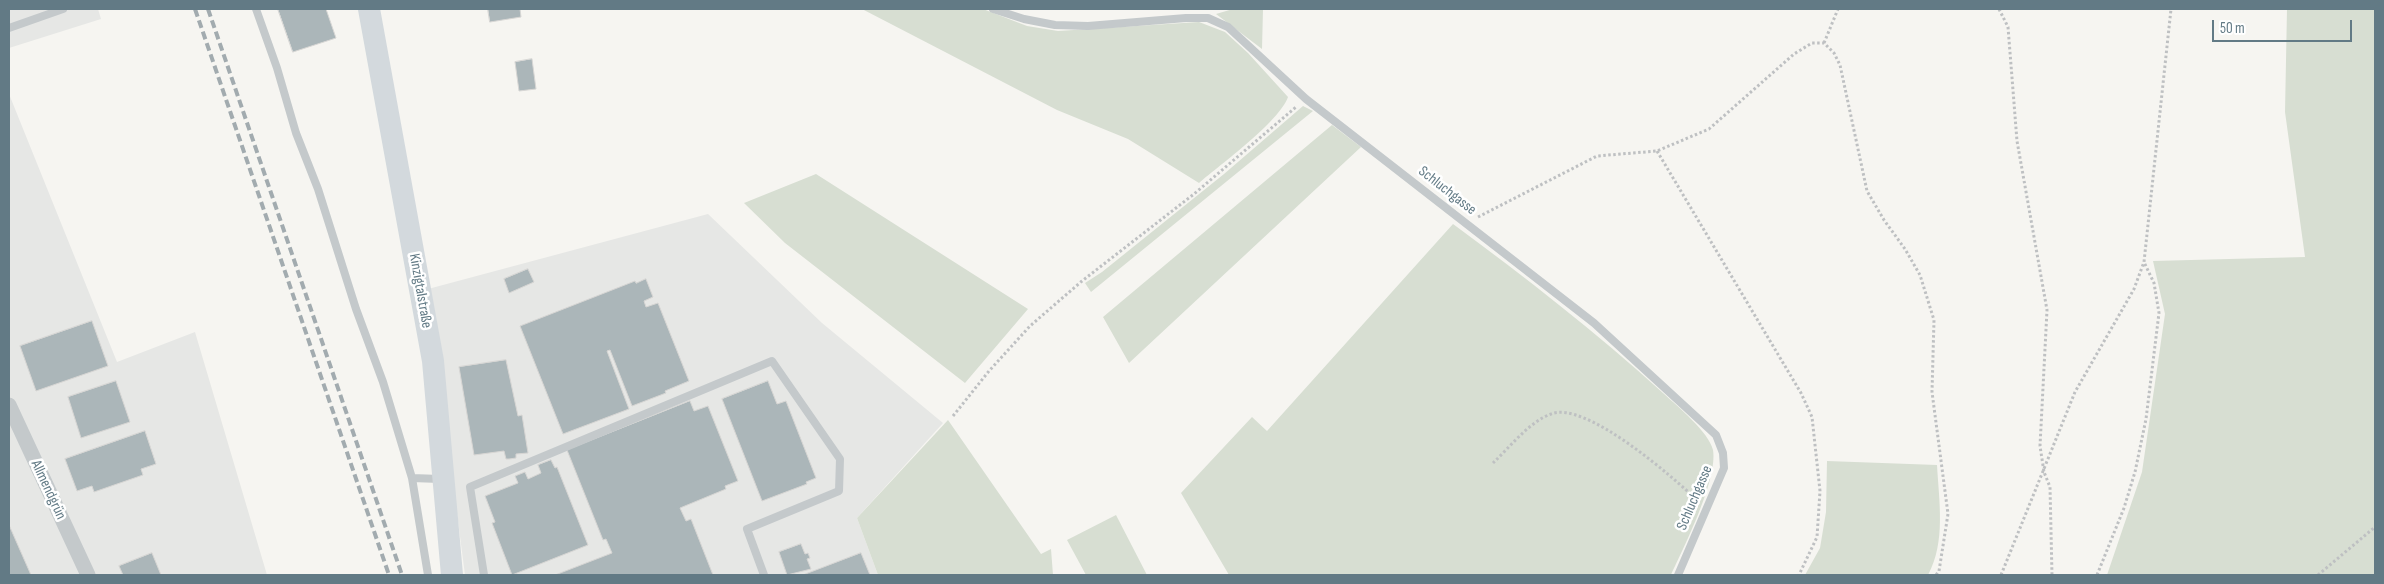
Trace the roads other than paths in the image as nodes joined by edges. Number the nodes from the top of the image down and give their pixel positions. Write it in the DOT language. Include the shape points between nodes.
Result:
graph roads {
  1 [pos="63,9"];
  2 [pos="256,9"];
  3 [pos="368,9"];
  4 [pos="993,9"];
  5 [pos="9,28"];
  6 [pos="9,405"];
  7 [pos="412,478"];
  8 [pos="444,479"];
  9 [pos="88,575"];
  10 [pos="428,575"];
  11 [pos="452,575"];
  12 [pos="484,575"];
  13 [pos="764,575"];
  14 [pos="1678,575"];
  1 -- 5 [label="lane"];
  2 -- 7 [label="lane" via="383,382"];
  3 -- 8 [label="main road, Kinzigtalstraße" via="433,361"];
  4 -- 14 [label="lane, Schluchgasse" via="1055,25 1088,26 1208,18 1228,27 1306,99 1594,323 1716,435 1723,453 1724,468"];
  6 -- 9 [label="street, Allmendgrün"];
  7 -- 8 [label="lane"];
  7 -- 10 [label="lane"];
  8 -- 11 [label="main road, Kinzigtalstraße"];
  12 -- 13 [label="lane" via="470,487 772,361 840,459 838,491 747,529"];
}
